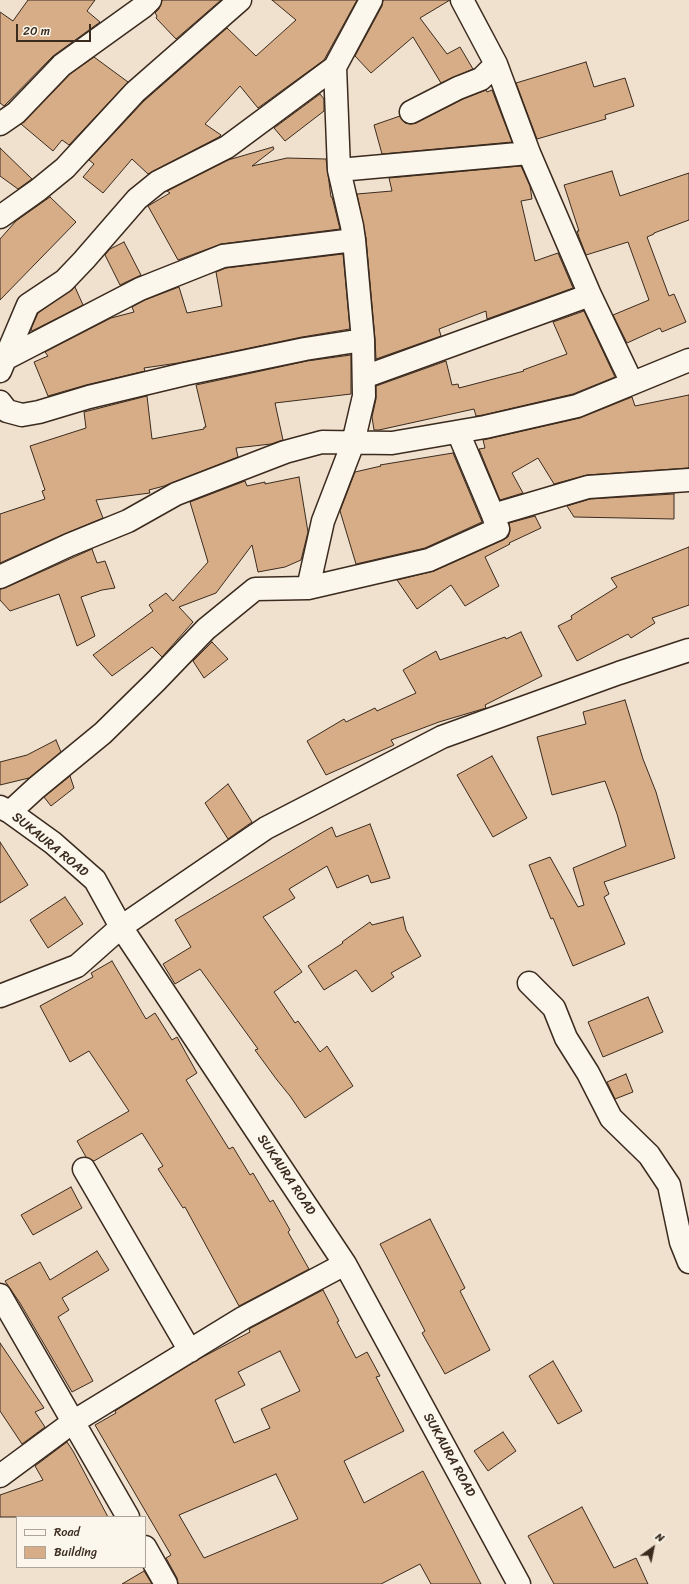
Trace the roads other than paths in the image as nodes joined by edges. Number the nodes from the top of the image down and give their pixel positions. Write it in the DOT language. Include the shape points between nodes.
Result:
graph roads {
  1 [pos="150,0"];
  2 [pos="240,0"];
  3 [pos="370,0"];
  4 [pos="462,0"];
  5 [pos="496,64"];
  6 [pos="335,67"];
  7 [pos="410,112"];
  8 [pos="0,124"];
  9 [pos="529,153"];
  10 [pos="339,170"];
  11 [pos="0,217"];
  12 [pos="354,240"];
  13 [pos="590,295"];
  14 [pos="363,340"];
  15 [pos="689,360"];
  16 [pos="3,365"];
  17 [pos="364,376"];
  18 [pos="632,383"];
  19 [pos="0,402"];
  20 [pos="458,432"];
  21 [pos="353,442"];
  22 [pos="689,480"];
  23 [pos="493,515"];
  24 [pos="0,577"];
  25 [pos="308,588"];
  26 [pos="689,650"];
  27 [pos="5,809"];
  28 [pos="121,927"];
  29 [pos="528,983"];
  30 [pos="0,996"];
  31 [pos="84,1170"];
  32 [pos="689,1262"];
  33 [pos="345,1264"];
  34 [pos="0,1295"];
  35 [pos="190,1351"];
  36 [pos="73,1422"];
  37 [pos="0,1476"];
  38 [pos="127,1516"];
  39 [pos="146,1549"];
  40 [pos="166,1584"];
  41 [pos="519,1584"];
  1 -- 8 [label="street" via="62,65 16,113"];
  2 -- 11 [label="street" via="135,92 65,168"];
  3 -- 6 [label="street"];
  4 -- 5 [label="street"];
  5 -- 7 [label="street" via="481,79"];
  5 -- 9 [label="street"];
  6 -- 10 [label="street"];
  6 -- 16 [label="street" via="227,147 158,182 137,199 64,281 28,305"];
  9 -- 10 [label="street"];
  9 -- 13 [label="street"];
  10 -- 12 [label="street"];
  12 -- 14 [label="street"];
  12 -- 16 [label="street" via="223,256 140,289"];
  13 -- 17 [label="street"];
  13 -- 18 [label="street"];
  14 -- 17 [label="street"];
  14 -- 19 [label="street" via="305,349 186,374 22,415 7,411"];
  15 -- 18 [label="street"];
  17 -- 21 [label="street" via="364,396"];
  18 -- 20 [label="street" via="577,406"];
  20 -- 21 [label="street" via="392,443"];
  20 -- 23 [label="street"];
  21 -- 24 [label="street" via="322,442 285,452 176,494 128,521 69,544"];
  21 -- 25 [label="street" via="323,521"];
  22 -- 23 [label="street" via="588,487"];
  23 -- 25 [label="street" via="498,529 429,560"];
  25 -- 27 [label="street" via="255,589 206,629 103,733 36,788"];
  26 -- 28 [label="street" via="619,672 442,737 266,828"];
  27 -- 28 [label="street, SUKAURA ROAD" via="53,844 94,880"];
  28 -- 30 [label="street" via="77,966"];
  28 -- 33 [label="street, SUKAURA ROAD"];
  29 -- 32 [label="street" via="554,1008 566,1038 612,1118 649,1155 669,1185 681,1242"];
  31 -- 35 [label="street"];
  33 -- 35 [label="street" via="243,1318"];
  33 -- 41 [label="street, SUKAURA ROAD"];
  34 -- 36 [label="street"];
  35 -- 36 [label="street"];
  36 -- 37 [label="street"];
  36 -- 38 [label="street"];
  39 -- 40 [label="street"];
}
